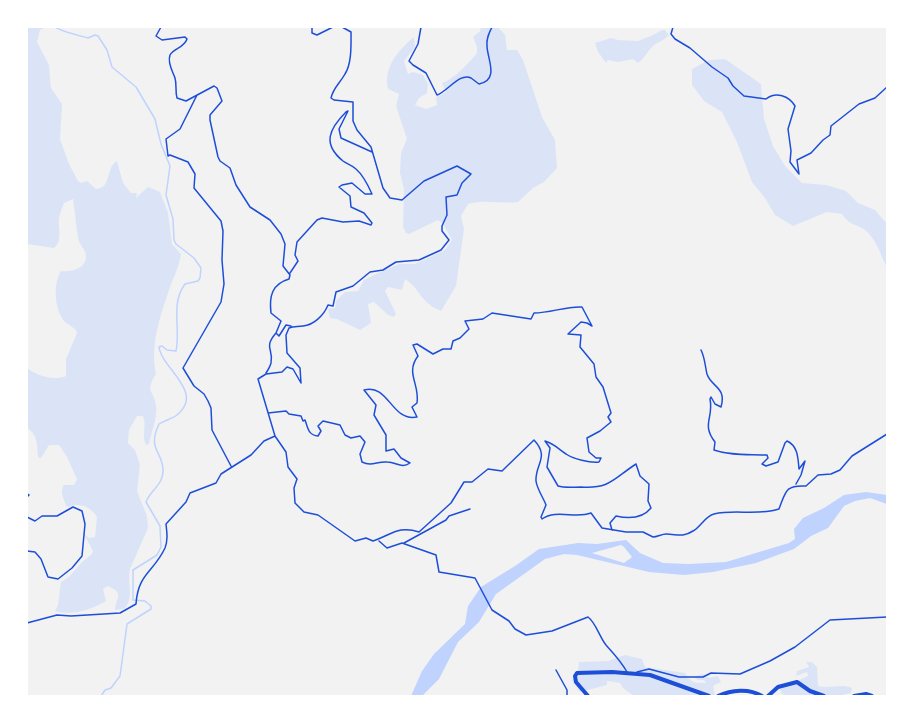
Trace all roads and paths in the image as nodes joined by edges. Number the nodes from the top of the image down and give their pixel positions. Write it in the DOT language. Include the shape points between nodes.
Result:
graph roads {
  1 [pos="161,27"];
  2 [pos="312,27"];
  3 [pos="333,27"];
  4 [pos="342,27"];
  5 [pos="421,27"];
  6 [pos="492,27"];
  7 [pos="673,27"];
  8 [pos="887,87"];
  9 [pos="197,95"];
  10 [pos="373,152"];
  11 [pos="290,275"];
  12 [pos="292,326"];
  13 [pos="276,333"];
  14 [pos="701,350"];
  15 [pos="266,374"];
  16 [pos="268,413"];
  17 [pos="887,434"];
  18 [pos="275,436"];
  19 [pos="232,467"];
  20 [pos="795,485"];
  21 [pos="470,509"];
  22 [pos="27,517"];
  23 [pos="612,530"];
  24 [pos="378,539"];
  25 [pos="403,543"];
  26 [pos="27,552"];
  27 [pos="887,617"];
  28 [pos="27,623"];
  29 [pos="556,670"];
  30 [pos="627,672"];
  31 [pos="635,673"];
  32 [pos="567,696"];
  33 [pos="588,696"];
  34 [pos="709,696"];
  35 [pos="718,696"];
  36 [pos="762,696"];
  37 [pos="768,696"];
  38 [pos="824,696"];
  39 [pos="854,696"];
  40 [pos="872,696"];
  1 -- 9 [label="street" via="156,36 162,40 187,39 169,57 177,98 186,101"];
  2 -- 3 [label="street" via="312,33 317,35"];
  4 -- 10 [label="street" via="351,32 349,63 331,98 352,102 353,121"];
  5 -- 6 [label="street" via="409,61 426,73 437,95 457,80 470,77 479,84 490,77 486,49"];
  7 -- 8 [label="street" via="670,31 675,39 728,78 744,96 791,99 795,106 788,129 790,162 799,174 797,160 830,135 831,126"];
  9 -- 11 [label="street" via="217,88 222,101 210,120 218,157 230,168 250,207 270,220 281,234 285,244 283,266"];
  9 -- 19 [label="street" via="180,129 166,139 167,151 168,156 188,162 195,174 194,188 220,221 224,284 221,302 183,368 208,401 212,430"];
  10 -- 11 [label="street" via="341,138 339,129 346,112 334,126 330,145 359,172 372,194 365,194 352,183 339,188 350,196 351,207 364,213 372,223 317,220 297,242 298,261"];
  10 -- 12 [label="street" via="383,188 390,198 397,200 431,177 456,167 470,172 457,195 446,197 447,215 442,231 449,240 441,250 419,260 396,262 370,272 353,286 336,292 333,306 328,305 314,322"];
  11 -- 13 [label="street" via="271,294 271,313 281,321"];
  12 -- 13 [label="street" via="286,325 279,336"];
  12 -- 15 [label="street" via="286,335 287,353 300,368 302,383 293,369 287,367 282,372"];
  13 -- 15 [label="street" via="268,346 271,362"];
  14 -- 20 [label="street" via="707,374 722,396 721,407 710,399 712,411 707,428 715,442 714,450 725,454 767,454 762,464 766,466 778,462 788,441 796,449 799,469 805,461"];
  15 -- 16 [label="street" via="258,379"];
  16 -- 18 [label="street"];
  16 -- 23 [label="street" via="286,411 301,416 316,436 323,421 340,425 345,435 360,436 365,442 360,454 362,462 407,466 410,463 394,449 386,451 386,435 374,415 376,405 364,390 383,394 403,416 417,417 412,408 419,391 412,374 412,364 418,356 413,345 433,354 451,349 453,341 469,329 465,321 483,319 492,313 531,319 534,313 582,307 592,326 581,322 568,334 581,335 580,347 594,364 610,406 611,422 587,438 589,452 601,458 599,462 567,455 546,441 550,448 548,467 558,486 593,488 603,487 636,464 640,476 649,484 651,508 639,517 614,517 610,523"];
  17 -- 20 [label="street" via="831,474 818,476 806,486"];
  18 -- 19 [label="street"];
  18 -- 24 [label="street" via="296,476 295,503 304,512 318,514 355,541"];
  19 -- 28 [label="street" via="216,483 190,493 168,521 165,548 143,577 136,604 120,613 57,615"];
  20 -- 23 [label="street" via="785,492 778,509 712,514 694,531 682,536 652,537 643,532"];
  21 -- 25 [label="street" via="449,516"];
  22 -- 26 [label="street" via="53,517 72,507 82,511 85,524 82,556 58,579 48,577 35,552"];
  23 -- 24 [label="street" via="602,528 591,513 542,519 546,505 536,484 542,456 534,440 502,471 488,469 472,482 464,482 451,503 419,532 409,528"];
  24 -- 25 [label="street" via="387,548"];
  25 -- 30 [label="street" via="436,555 439,572 476,578 492,610 526,635 552,632 591,618"];
  27 -- 31 [label="street" via="830,620 795,647 740,674 679,677 649,669"];
  29 -- 32 [label="street"];
  30 -- 31 [label="highway"];
  30 -- 33 [label="highway" via="578,673 575,679"];
  31 -- 34 [label="highway"];
  35 -- 36 [label="highway" via="751,691"];
  37 -- 38 [label="highway" via="778,687 796,682"];
  39 -- 40 [label="highway"];
}
